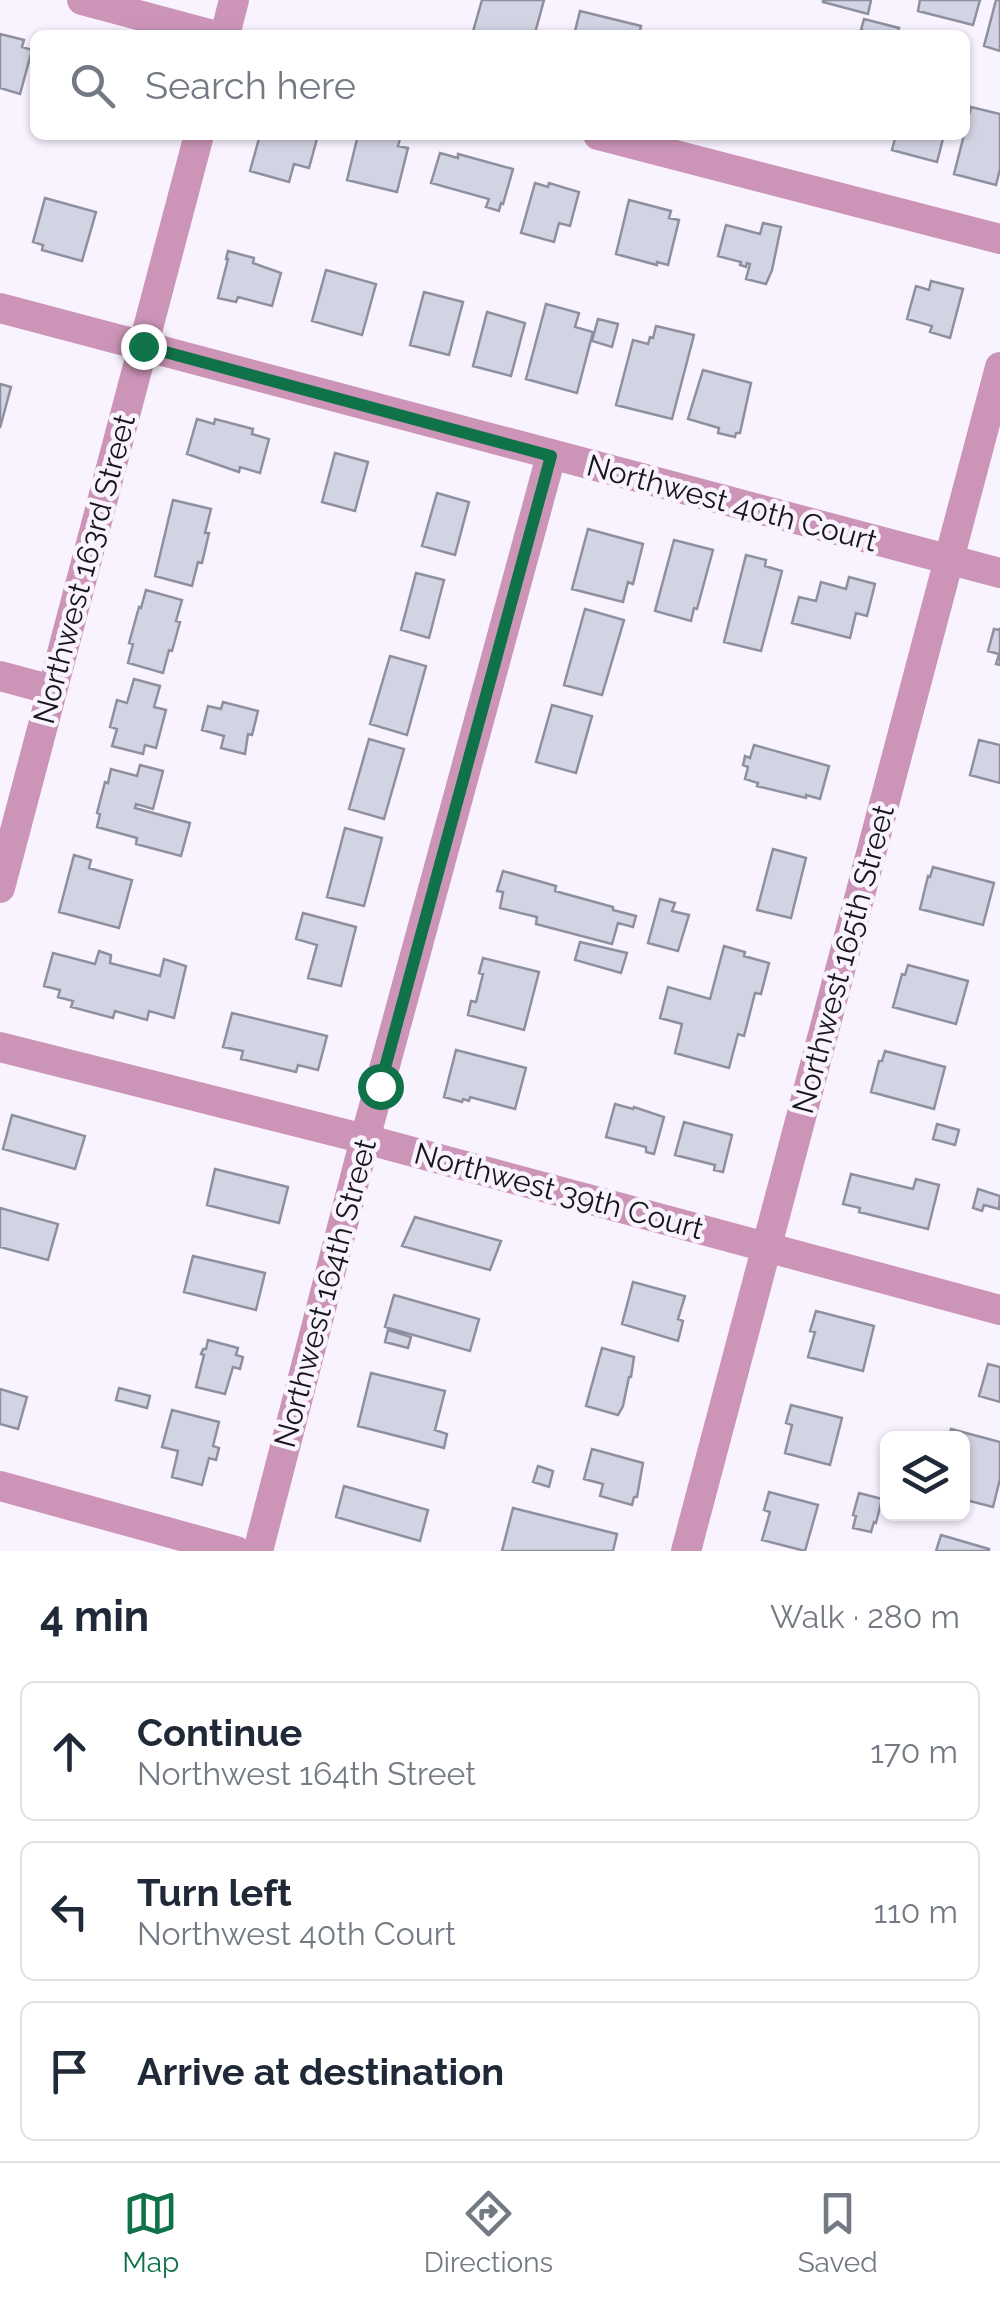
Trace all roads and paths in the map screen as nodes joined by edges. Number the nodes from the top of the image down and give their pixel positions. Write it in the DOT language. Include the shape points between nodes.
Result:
graph roads {
  1 [pos="82,0"];
  2 [pos="234,0"];
  3 [pos="194,30"];
  4 [pos="226,30"];
  5 [pos="198,140"];
  6 [pos="617,140"];
  7 [pos="1000,239"];
  8 [pos="0,308"];
  9 [pos="143,346"];
  10 [pos="1000,367"];
  11 [pos="551,456"];
  12 [pos="950,560"];
  13 [pos="1000,573"];
  14 [pos="0,676"];
  15 [pos="52,690"];
  16 [pos="0,888"];
  17 [pos="0,1047"];
  18 [pos="365,1140"];
  19 [pos="766,1247"];
  20 [pos="1000,1310"];
  21 [pos="0,1486"];
  22 [pos="236,1551"];
  23 [pos="258,1551"];
  24 [pos="686,1551"];
  1 -- 3 [label="street"];
  2 -- 4 [label="street"];
  5 -- 9 [label="street, Northwest 163rd Street"];
  6 -- 7 [label="street"];
  8 -- 9 [label="street, Northwest 40th Court"];
  9 -- 11 [label="street, Northwest 40th Court"];
  9 -- 15 [label="street, Northwest 163rd Street"];
  10 -- 12 [label="street, Northwest 165th Street"];
  11 -- 12 [label="street, Northwest 40th Court"];
  11 -- 18 [label="street, Northwest 164th Street"];
  12 -- 13 [label="street, Northwest 40th Court"];
  12 -- 19 [label="street, Northwest 165th Street"];
  14 -- 15 [label="street"];
  15 -- 16 [label="street, Northwest 163rd Street"];
  17 -- 18 [label="street, Northwest 39th Court"];
  18 -- 19 [label="street, Northwest 39th Court"];
  18 -- 23 [label="street, Northwest 164th Street"];
  19 -- 20 [label="street, Northwest 39th Court"];
  19 -- 24 [label="street, Northwest 165th Street"];
  21 -- 22 [label="street"];
}
